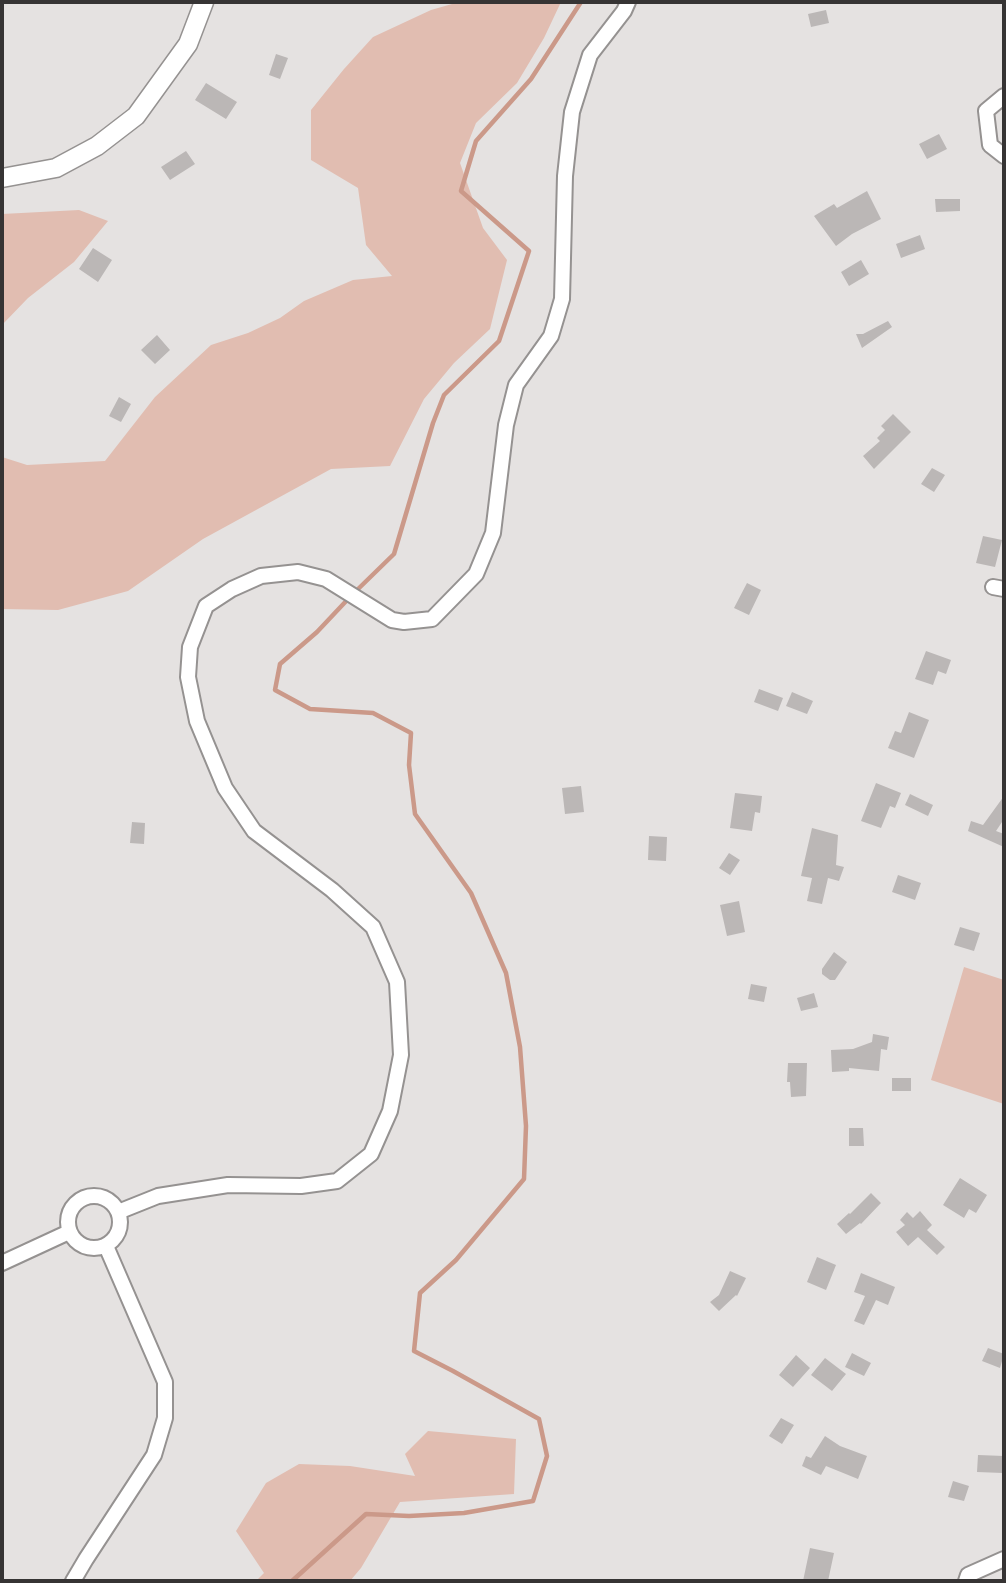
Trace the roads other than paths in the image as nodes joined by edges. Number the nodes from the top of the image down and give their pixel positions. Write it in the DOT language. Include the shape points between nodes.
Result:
graph roads {
  1 [pos="204,2"];
  2 [pos="628,2"];
  3 [pos="1004,96"];
  4 [pos="1004,156"];
  5 [pos="2,178"];
  6 [pos="118,1212"];
  7 [pos="69,1232"];
  8 [pos="106,1246"];
  9 [pos="2,1263"];
  10 [pos="1004,1559"];
  11 [pos="73,1581"];
  12 [pos="966,1581"];
  1 -- 5 [label="main road" via="188,44 136,116 97,146 56,168"];
  2 -- 6 [label="street" via="590,55 572,112 565,176 562,299 551,336 516,385 506,425 494,533 476,574 432,619 404,622 392,620 326,579 298,572 261,576 206,606 190,647 188,677 197,721 225,788 254,831 373,927 397,982 401,1055 390,1111 371,1154 337,1181 301,1186 228,1185 158,1196"];
  3 -- 4 [label="street" via="986,111 990,145"];
  6 -- 7 [label="street" via="114,1204 98,1196 81,1199 69,1212"];
  6 -- 8 [label="street" via="120,1229"];
  7 -- 8 [label="street" via="85,1248"];
  7 -- 9 [label="street"];
  8 -- 11 [label="street" via="164,1382 164,1418 154,1455"];
  10 -- 12 [label="street"];
}
